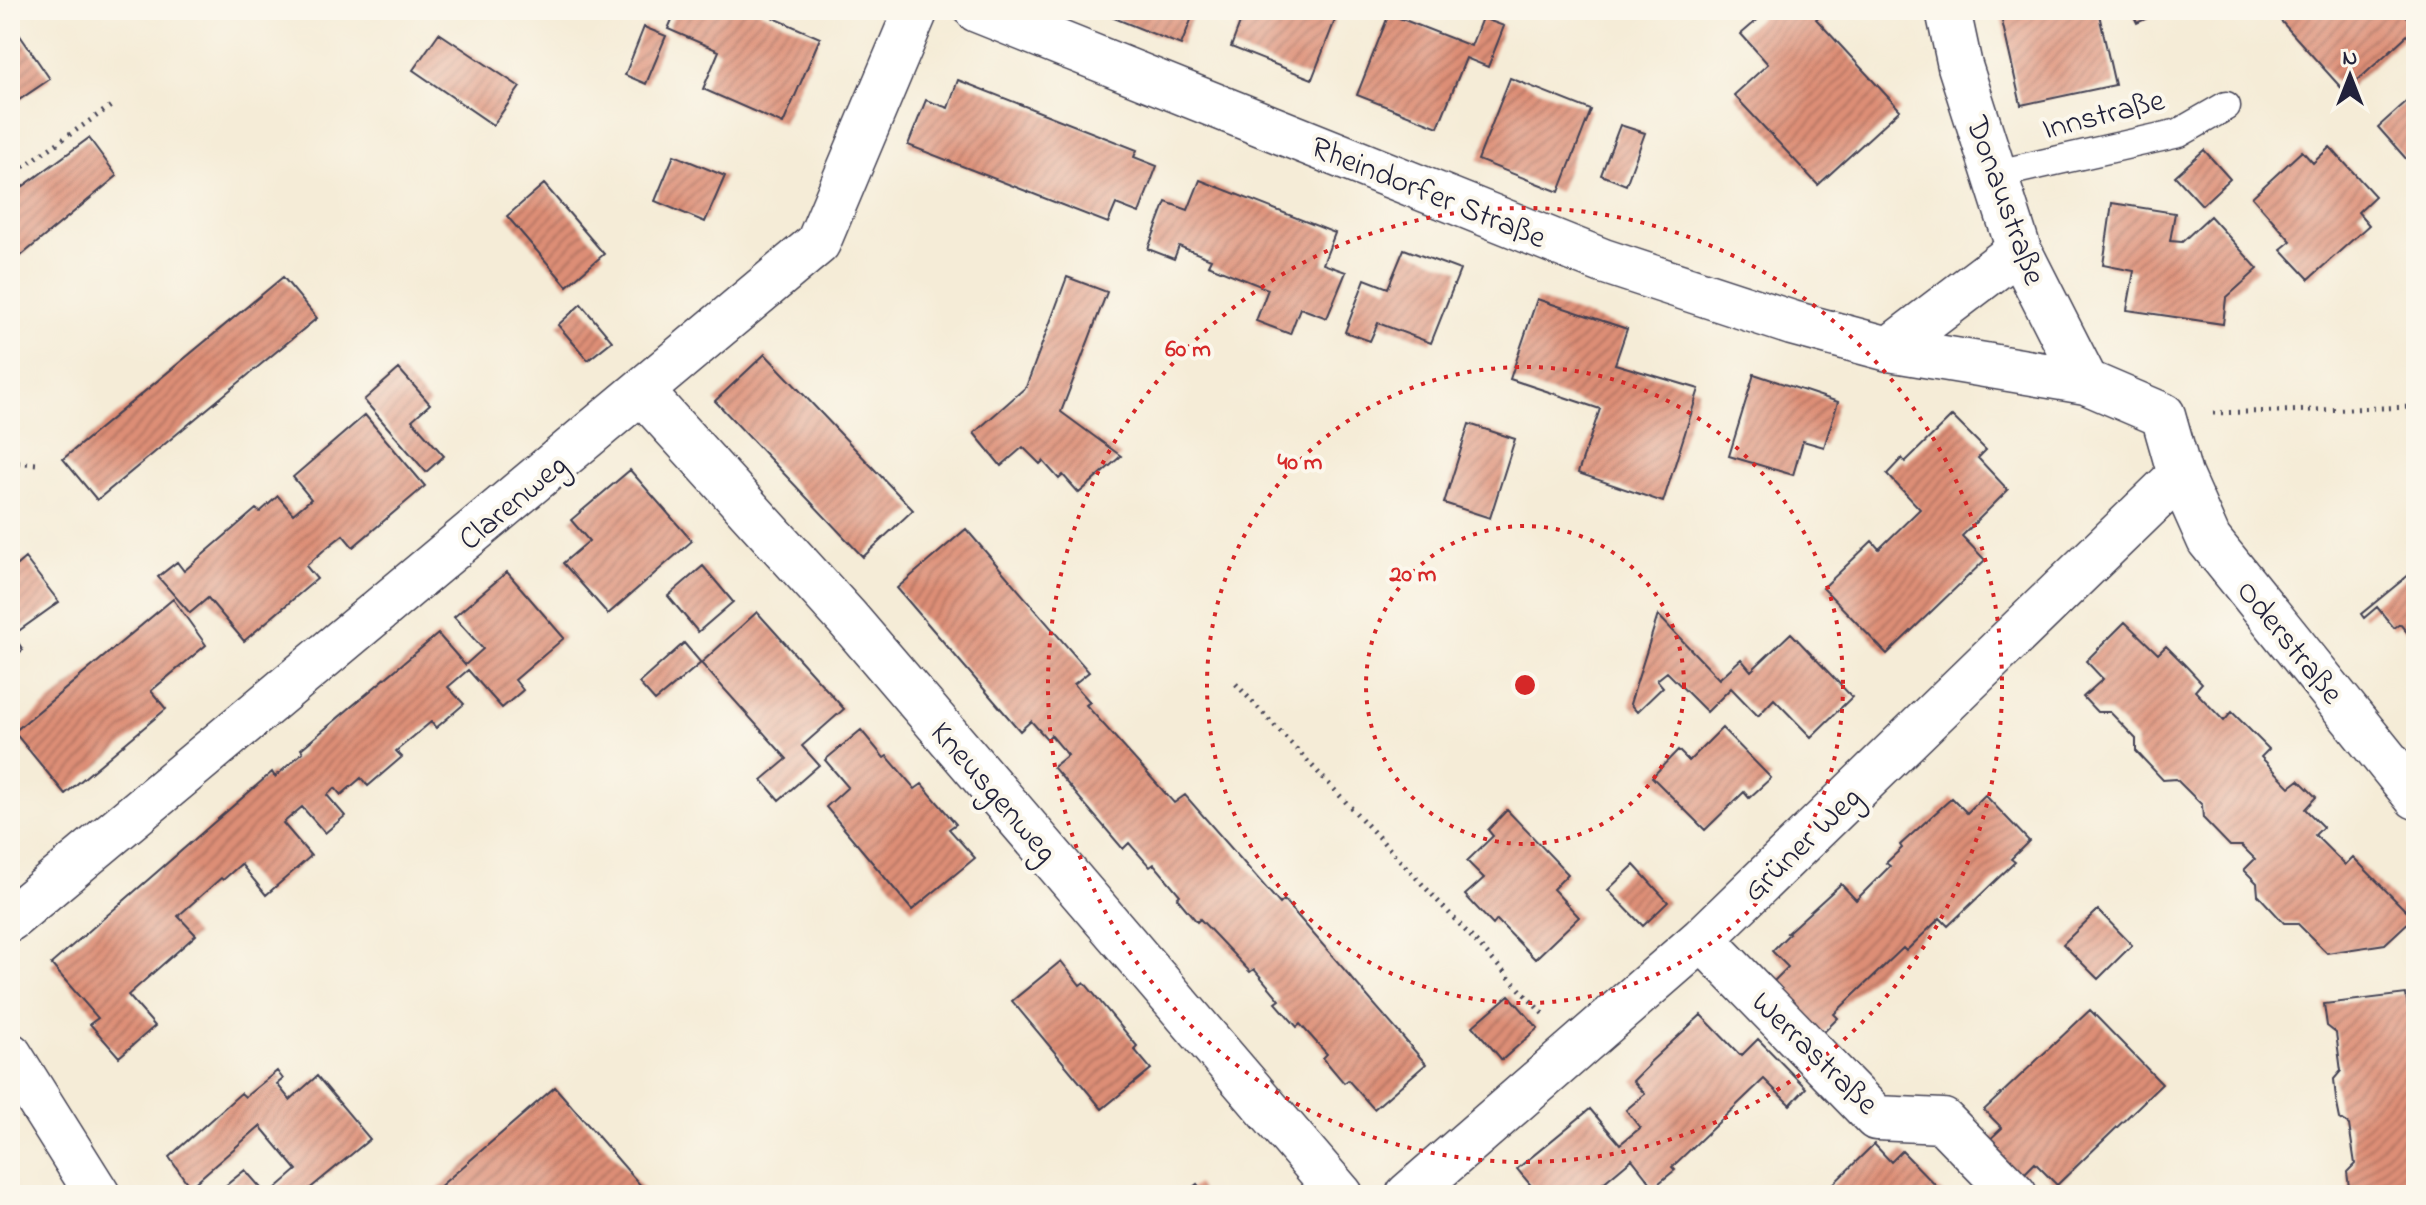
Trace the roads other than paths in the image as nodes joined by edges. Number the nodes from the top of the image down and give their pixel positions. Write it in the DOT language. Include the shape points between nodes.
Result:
graph roads {
  1 [pos="916,10"];
  2 [pos="977,10"];
  3 [pos="1948,10"];
  4 [pos="2226,106"];
  5 [pos="1993,175"];
  6 [pos="2019,250"];
  7 [pos="1889,349"];
  8 [pos="2086,382"];
  9 [pos="642,392"];
  10 [pos="2180,475"];
  11 [pos="2416,797"];
  12 [pos="10,919"];
  13 [pos="1702,939"];
  14 [pos="10,1055"];
  15 [pos="98,1195"];
  16 [pos="1341,1195"];
  17 [pos="1408,1195"];
  18 [pos="2015,1195"];
  1 -- 9 [label="street, Clarenweg" via="818,243"];
  2 -- 7 [label="street, Rheindorfer Straße" via="1603,261"];
  3 -- 5 [label="street, Donaustraße"];
  4 -- 5 [label="lane, Innstraße" via="2179,133"];
  5 -- 6 [label="street, Donaustraße"];
  6 -- 7 [label="street"];
  6 -- 8 [label="street, Donaustraße"];
  7 -- 8 [label="street, Rheindorfer Straße"];
  8 -- 10 [label="street, Rheindorfer Straße" via="2163,415"];
  9 -- 12 [label="street, Clarenweg"];
  9 -- 16 [label="street, Kneusgenweg" via="847,618"];
  10 -- 11 [label="street, Oderstraße" via="2209,540"];
  10 -- 13 [label="street, Grüner Weg"];
  13 -- 17 [label="street, Grüner Weg"];
  13 -- 18 [label="street, Werrastraße" via="1876,1118 1943,1121"];
  14 -- 15 [label="street"];
}
